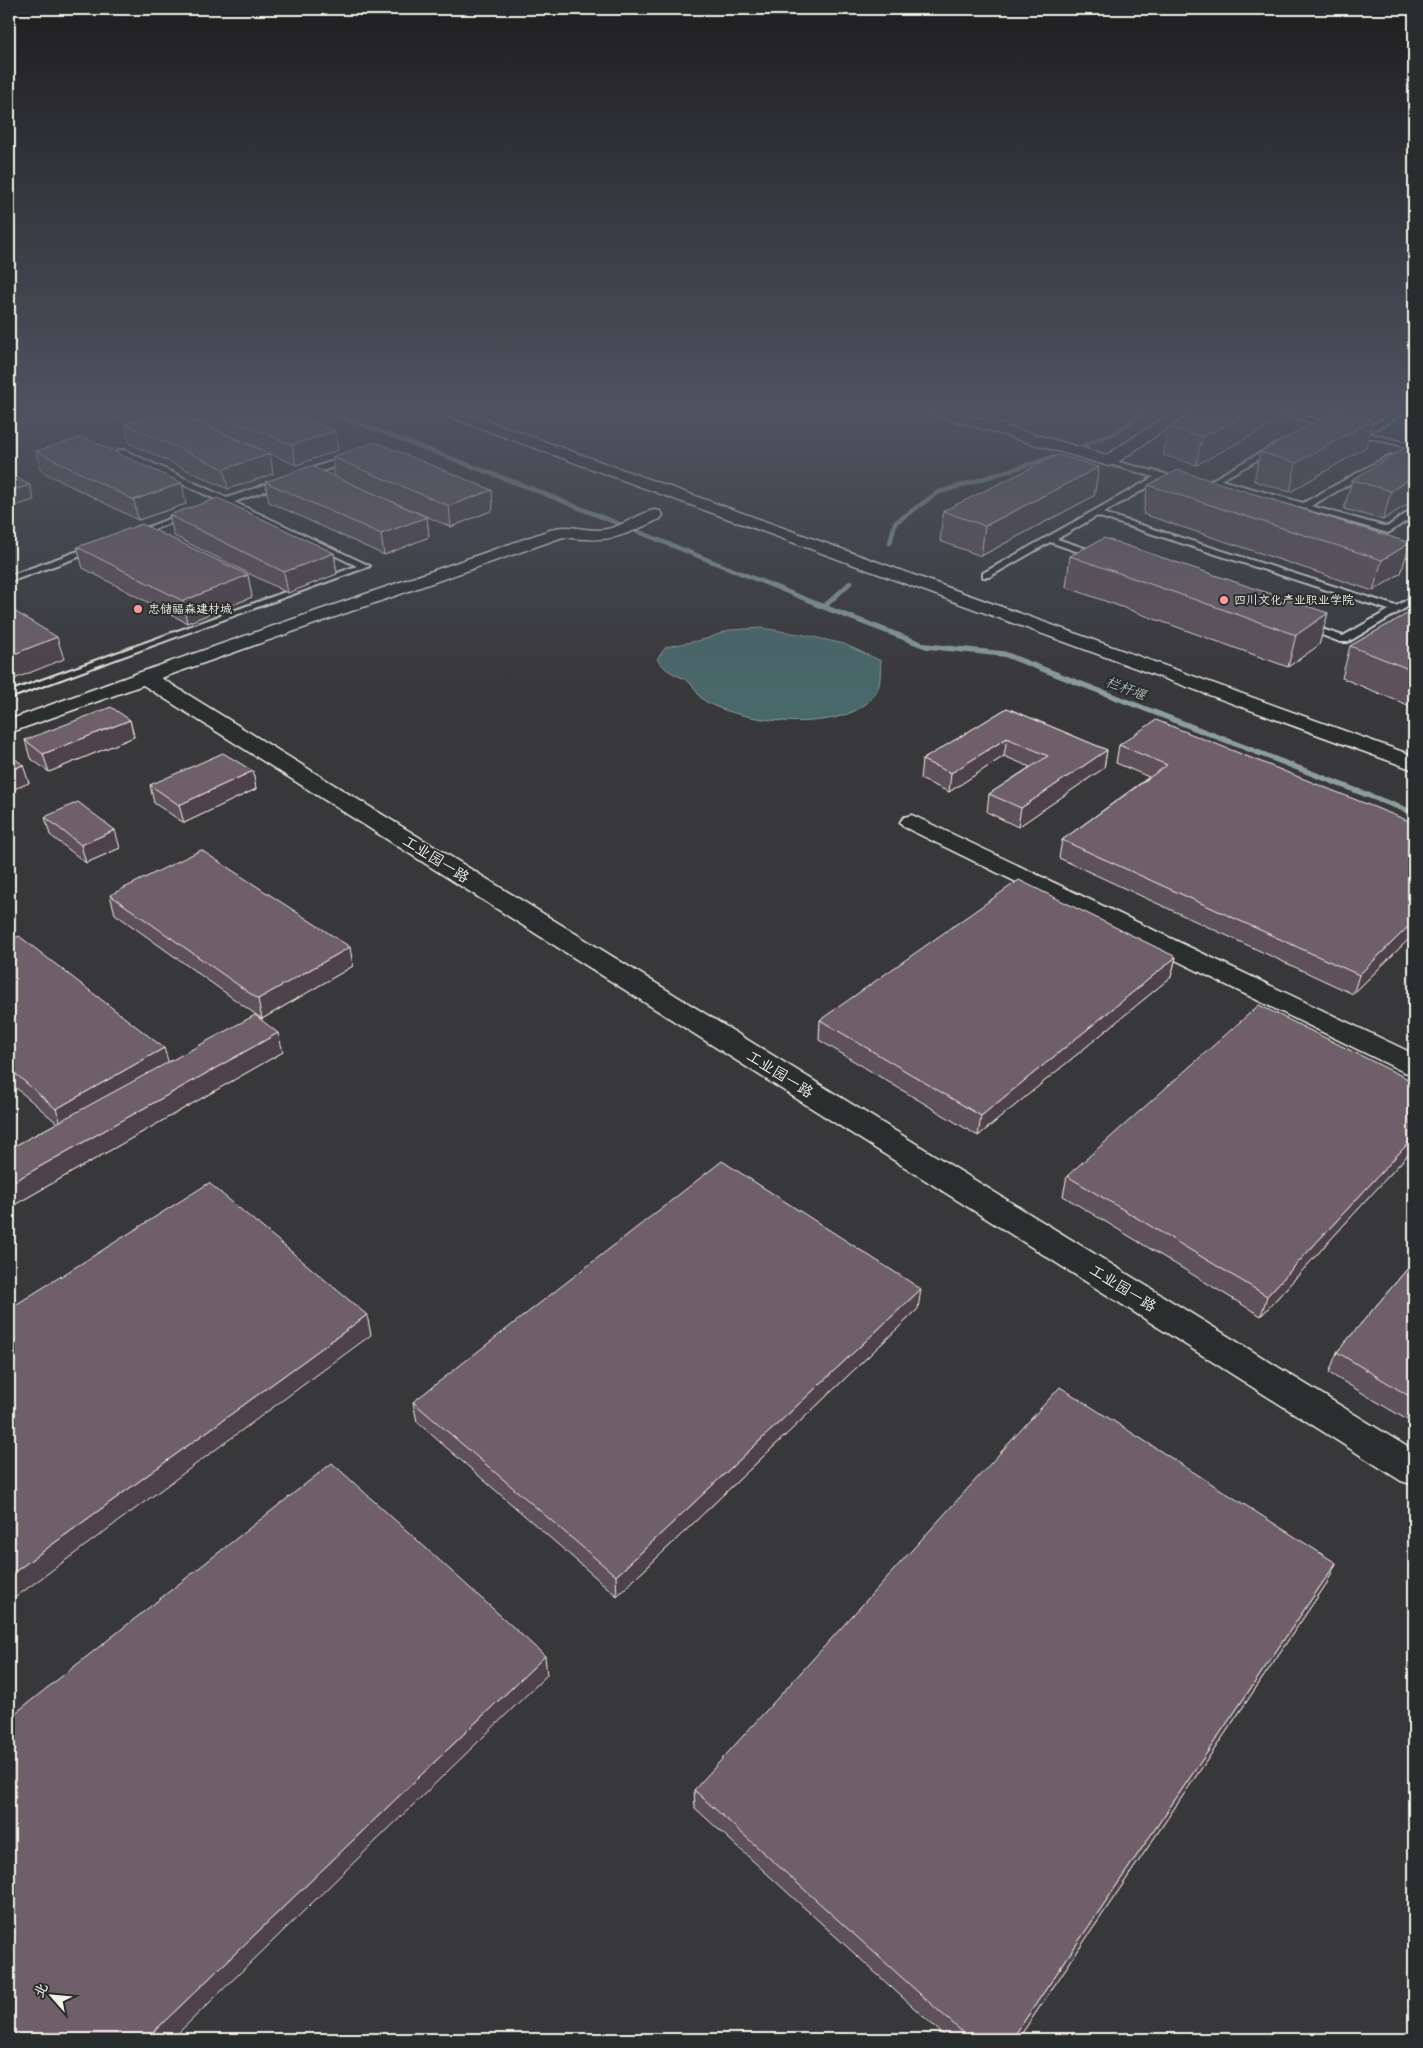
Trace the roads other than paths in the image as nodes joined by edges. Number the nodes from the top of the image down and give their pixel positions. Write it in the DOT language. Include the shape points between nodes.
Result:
graph roads {
  1 [pos="222,504"];
  2 [pos="703,504"];
  3 [pos="1113,504"];
  4 [pos="1295,504"];
  5 [pos="1308,504"];
  6 [pos="1304,506"];
  7 [pos="198,512"];
  8 [pos="1414,512"];
  9 [pos="1096,513"];
  10 [pos="646,519"];
  11 [pos="122,538"];
  12 [pos="1050,539"];
  13 [pos="1375,543"];
  14 [pos="104,545"];
  15 [pos="1414,554"];
  16 [pos="1105,558"];
  17 [pos="986,575"];
  18 [pos="9,578"];
  19 [pos="1414,598"];
  20 [pos="1398,609"];
  21 [pos="1298,624"];
  22 [pos="145,677"];
  23 [pos="9,695"];
  24 [pos="9,728"];
  25 [pos="1413,761"];
  26 [pos="912,822"];
  27 [pos="1414,1065"];
  28 [pos="1414,1470"];
  1 -- 23 [label="lane" via="365,566"];
  2 -- 25 [label="street"];
  3 -- 9 [label="lane"];
  4 -- 6 [label="lane"];
  5 -- 6 [label="lane"];
  6 -- 8 [label="lane" via="1388,530"];
  7 -- 11 [label="lane"];
  9 -- 12 [label="lane"];
  9 -- 20 [label="lane"];
  10 -- 22 [label="street" via="612,534 594,536 562,532"];
  12 -- 16 [label="lane"];
  12 -- 17 [label="lane"];
  13 -- 15 [label="lane"];
  14 -- 18 [label="lane"];
  19 -- 20 [label="lane"];
  20 -- 21 [label="lane" via="1344,640"];
  22 -- 24 [label="street"];
  22 -- 28 [label="street, 工业园一路"];
  26 -- 27 [label="street"];
}
